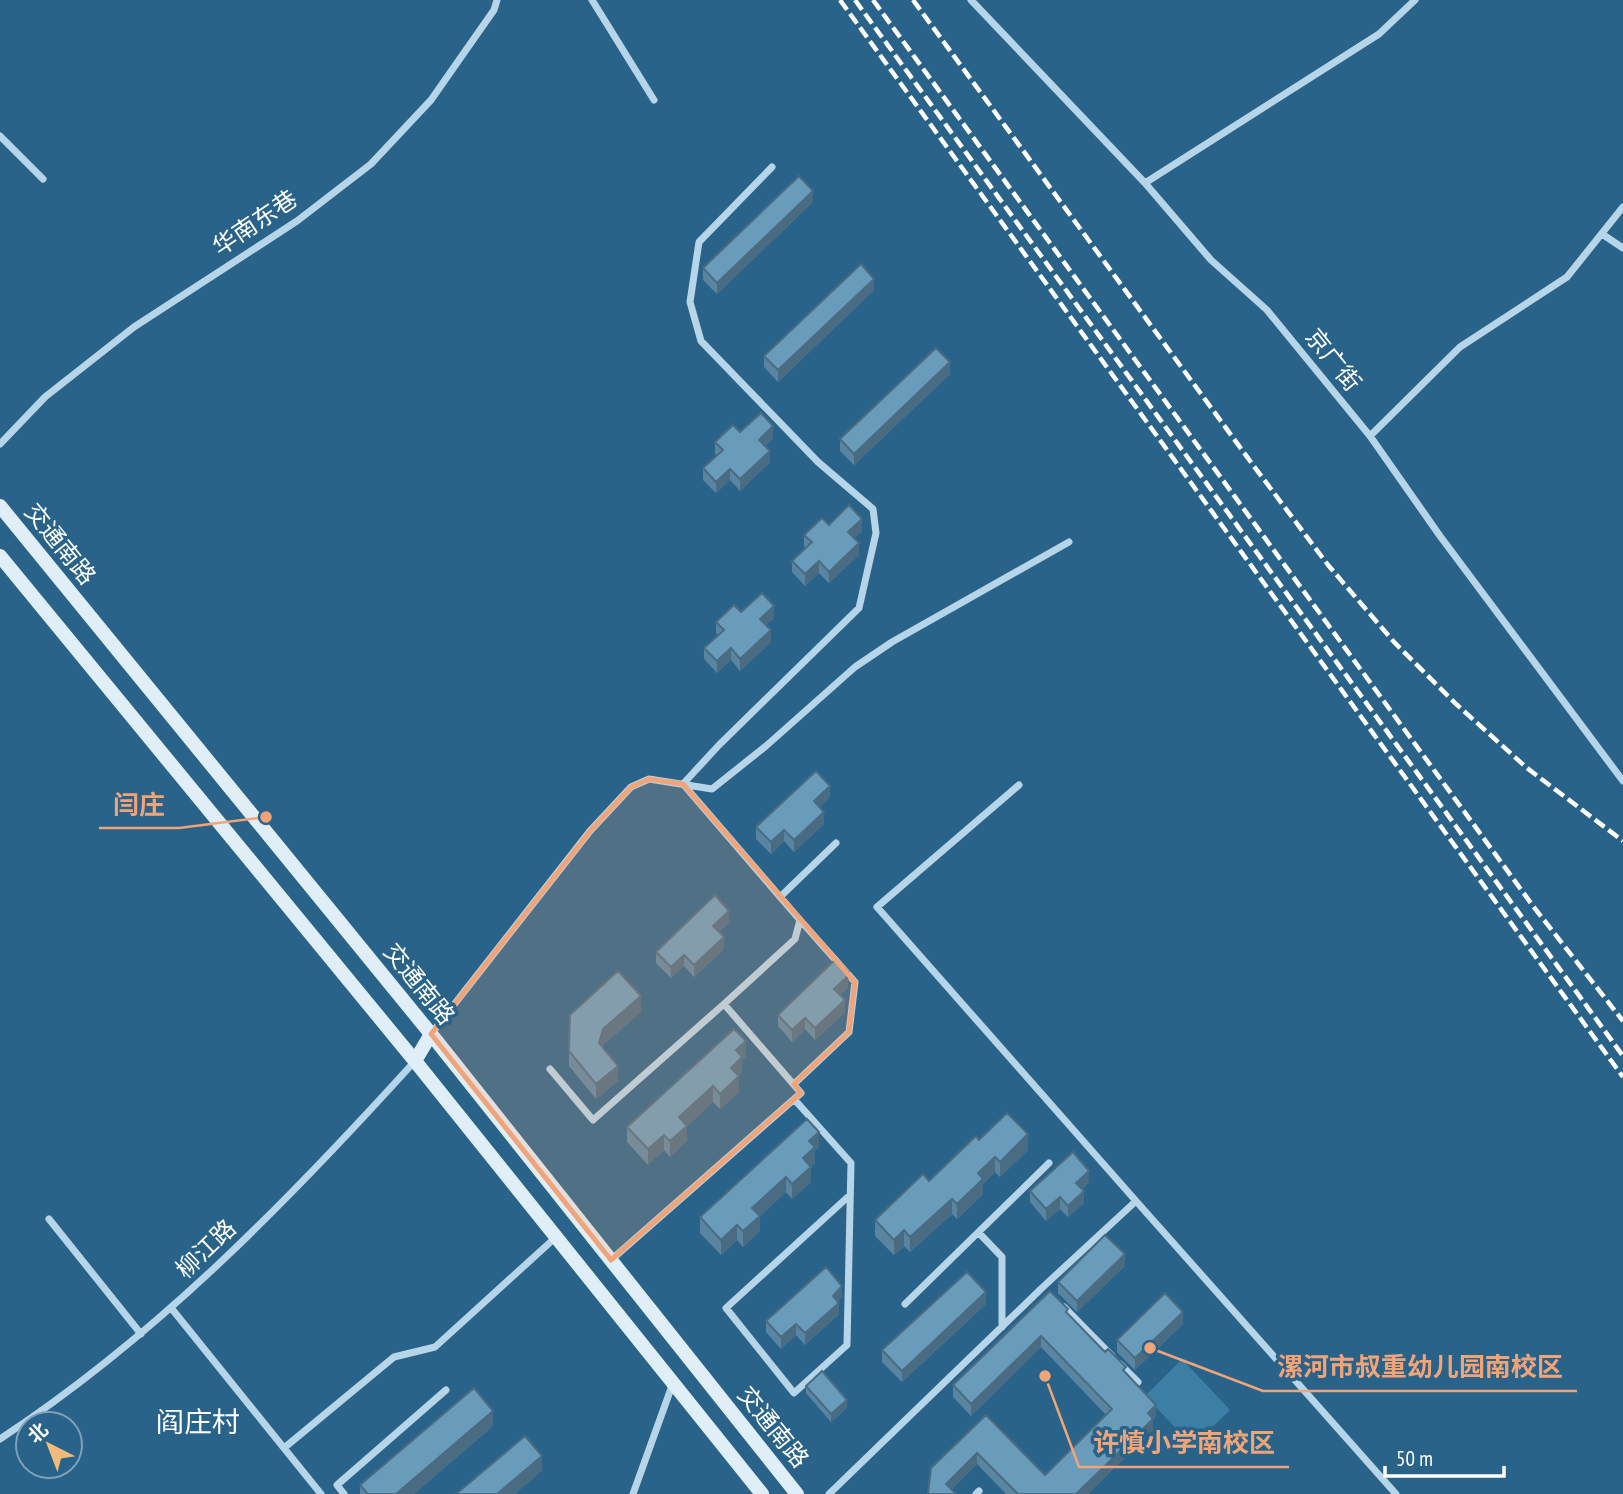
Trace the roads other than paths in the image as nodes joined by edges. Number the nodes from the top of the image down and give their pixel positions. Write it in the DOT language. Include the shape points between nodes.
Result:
graph roads {
  1 [pos="498,0"];
  2 [pos="593,0"];
  3 [pos="971,0"];
  4 [pos="1415,0"];
  5 [pos="654,100"];
  6 [pos="0,136"];
  7 [pos="772,167"];
  8 [pos="43,179"];
  9 [pos="1145,183"];
  10 [pos="1623,207"];
  11 [pos="1602,234"];
  12 [pos="1623,248"];
  13 [pos="1370,436"];
  14 [pos="0,444"];
  15 [pos="0,506"];
  16 [pos="1069,542"];
  17 [pos="0,556"];
  18 [pos="1623,781"];
  19 [pos="683,785"];
  20 [pos="1019,785"];
  21 [pos="836,843"];
  22 [pos="780,897"];
  23 [pos="800,920"];
  24 [pos="724,1004"];
  25 [pos="431,1034"];
  26 [pos="415,1061"];
  27 [pos="550,1069"];
  28 [pos="794,1084"];
  29 [pos="794,1099"];
  30 [pos="1049,1163"];
  31 [pos="850,1195"];
  32 [pos="1136,1200"];
  33 [pos="50,1219"];
  34 [pos="979,1233"];
  35 [pos="556,1237"];
  36 [pos="611,1260"];
  37 [pos="1043,1287"];
  38 [pos="905,1304"];
  39 [pos="172,1309"];
  40 [pos="1002,1326"];
  41 [pos="141,1334"];
  42 [pos="673,1382"];
  43 [pos="1138,1382"];
  44 [pos="446,1390"];
  45 [pos="0,1439"];
  46 [pos="284,1448"];
  47 [pos="321,1494"];
  48 [pos="344,1494"];
  49 [pos="633,1494"];
  50 [pos="762,1494"];
  51 [pos="797,1494"];
  52 [pos="829,1494"];
  53 [pos="1396,1494"];
  1 -- 14 [label="street, 华南东巷" via="431,100 371,164 297,221 134,327 45,397"];
  2 -- 5 [label="street"];
  3 -- 9 [label="street, 京广街"];
  4 -- 9 [label="street" via="1379,34"];
  6 -- 8 [label="street"];
  7 -- 19 [label="street" via="699,242 690,302 701,341 818,462 873,509 876,533 859,608"];
  9 -- 13 [label="street, 京广街" via="1212,260 1267,310"];
  10 -- 11 [label="street"];
  11 -- 12 [label="street"];
  11 -- 13 [label="street" via="1567,277 1460,346"];
  13 -- 18 [label="street, 京广街"];
  15 -- 25 [label="main road, 交通南路"];
  16 -- 19 [label="street" via="855,667 712,789"];
  17 -- 26 [label="main road, 交通南路"];
  19 -- 22 [label="street"];
  19 -- 25 [label="street" via="649,779 631,787 590,831"];
  20 -- 32 [label="street" via="877,907"];
  21 -- 22 [label="street"];
  22 -- 23 [label="street"];
  23 -- 24 [label="street" via="795,939"];
  23 -- 28 [label="street" via="855,982 849,1032"];
  24 -- 27 [label="street" via="593,1120"];
  24 -- 28 [label="street"];
  25 -- 26 [label="main road"];
  25 -- 36 [label="main road, 交通南路"];
  26 -- 35 [label="main road, 交通南路"];
  26 -- 39 [label="street, 柳江路" via="286,1198"];
  28 -- 29 [label="street" via="801,1093"];
  29 -- 31 [label="street" via="851,1163"];
  29 -- 36 [label="street"];
  30 -- 34 [label="street"];
  31 -- 31 [label="street" via="847,1345 794,1392 726,1308"];
  32 -- 37 [label="street"];
  32 -- 53 [label="street"];
  33 -- 41 [label="street"];
  34 -- 38 [label="street"];
  34 -- 40 [label="street" via="1002,1257"];
  35 -- 42 [label="main road, 交通南路"];
  35 -- 46 [label="street" via="435,1347 394,1357"];
  36 -- 51 [label="main road, 交通南路"];
  37 -- 40 [label="street"];
  37 -- 43 [label="street"];
  39 -- 41 [label="street, 柳江路"];
  39 -- 46 [label="street"];
  40 -- 52 [label="street"];
  41 -- 45 [label="street, 柳江路"];
  42 -- 49 [label="street"];
  42 -- 50 [label="main road, 交通南路"];
  44 -- 48 [label="street" via="337,1485"];
  46 -- 47 [label="street"];
}
